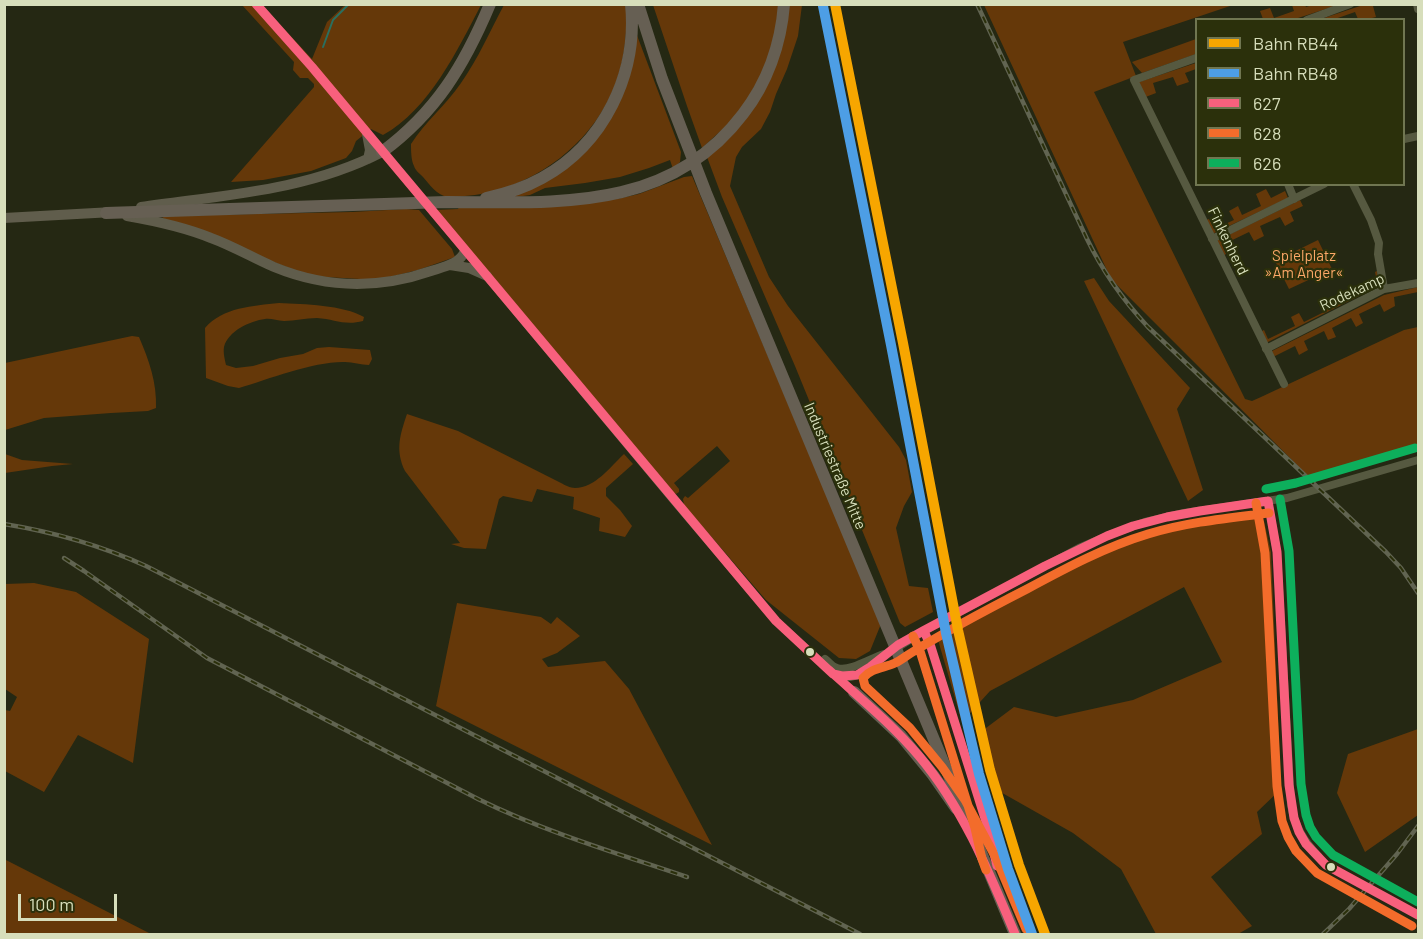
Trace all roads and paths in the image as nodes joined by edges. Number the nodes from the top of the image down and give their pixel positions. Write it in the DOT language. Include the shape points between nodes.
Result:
graph roads {
  1 [pos="256,4"];
  2 [pos="490,4"];
  3 [pos="631,4"];
  4 [pos="638,4"];
  5 [pos="784,4"];
  6 [pos="1350,4"];
  7 [pos="1417,4"];
  8 [pos="1419,9"];
  9 [pos="1320,17"];
  10 [pos="1195,59"];
  11 [pos="367,134"];
  12 [pos="382,152"];
  13 [pos="368,159"];
  14 [pos="1289,186"];
  15 [pos="1320,186"];
  16 [pos="1354,186"];
  17 [pos="1294,199"];
  18 [pos="464,202"];
  19 [pos="106,213"];
  20 [pos="4,218"];
  21 [pos="1212,239"];
  22 [pos="465,251"];
  23 [pos="450,265"];
  24 [pos="487,276"];
  25 [pos="1419,283"];
  26 [pos="1384,289"];
  27 [pos="1266,349"];
  28 [pos="1284,384"];
  29 [pos="1419,460"];
  30 [pos="1268,501"];
  31 [pos="769,611"];
  32 [pos="890,651"];
  33 [pos="855,667"];
  34 [pos="834,674"];
  35 [pos="850,677"];
  36 [pos="854,692"];
  37 [pos="1319,857"];
  38 [pos="985,863"];
  39 [pos="1015,934"];
  1 -- 11 [label="street"];
  2 -- 12 [label="highway" via="456,74 422,116"];
  3 -- 18 [label="highway" via="631,42 625,72 612,105 593,135 568,160 541,178 495,196"];
  4 -- 38 [label="highway, Industriestraße Mitte" via="687,147"];
  5 -- 18 [label="highway" via="766,75 745,111 698,159 653,183 626,192 576,200"];
  6 -- 9 [label="street"];
  7 -- 8 [label="street"];
  10 -- 21 [label="street, Finkenherd" via="1134,80"];
  11 -- 12 [label="street"];
  11 -- 13 [label="main road"];
  12 -- 13 [label="main road"];
  12 -- 22 [label="street"];
  13 -- 19 [label="main road" via="300,182"];
  14 -- 17 [label="street"];
  15 -- 17 [label="street"];
  16 -- 26 [label="street" via="1379,243"];
  17 -- 21 [label="street"];
  18 -- 19 [label="highway"];
  19 -- 20 [label="main road"];
  19 -- 23 [label="main road" via="181,227 283,270 327,282 394,281"];
  21 -- 27 [label="street, Finkenherd"];
  22 -- 23 [label="main road"];
  22 -- 24 [label="street"];
  23 -- 24 [label="main road"];
  24 -- 31 [label="street"];
  25 -- 26 [label="street, Rodekamp"];
  26 -- 27 [label="street, Rodekamp"];
  27 -- 28 [label="street, Finkenherd"];
  29 -- 30 [label="street"];
  30 -- 32 [label="street" via="1184,513 1112,534 1079,548"];
  30 -- 37 [label="street" via="1278,563 1291,805 1299,832"];
  31 -- 33 [label="street" via="833,666"];
  31 -- 34 [label="street"];
  32 -- 33 [label="street"];
  32 -- 35 [label="street" via="866,671"];
  33 -- 35 [label="street"];
  34 -- 35 [label="street"];
  34 -- 36 [label="street"];
  35 -- 36 [label="street"];
  36 -- 38 [label="highway" via="901,736 933,775"];
  38 -- 39 [label="highway, Industriestraße Mitte"];
}
